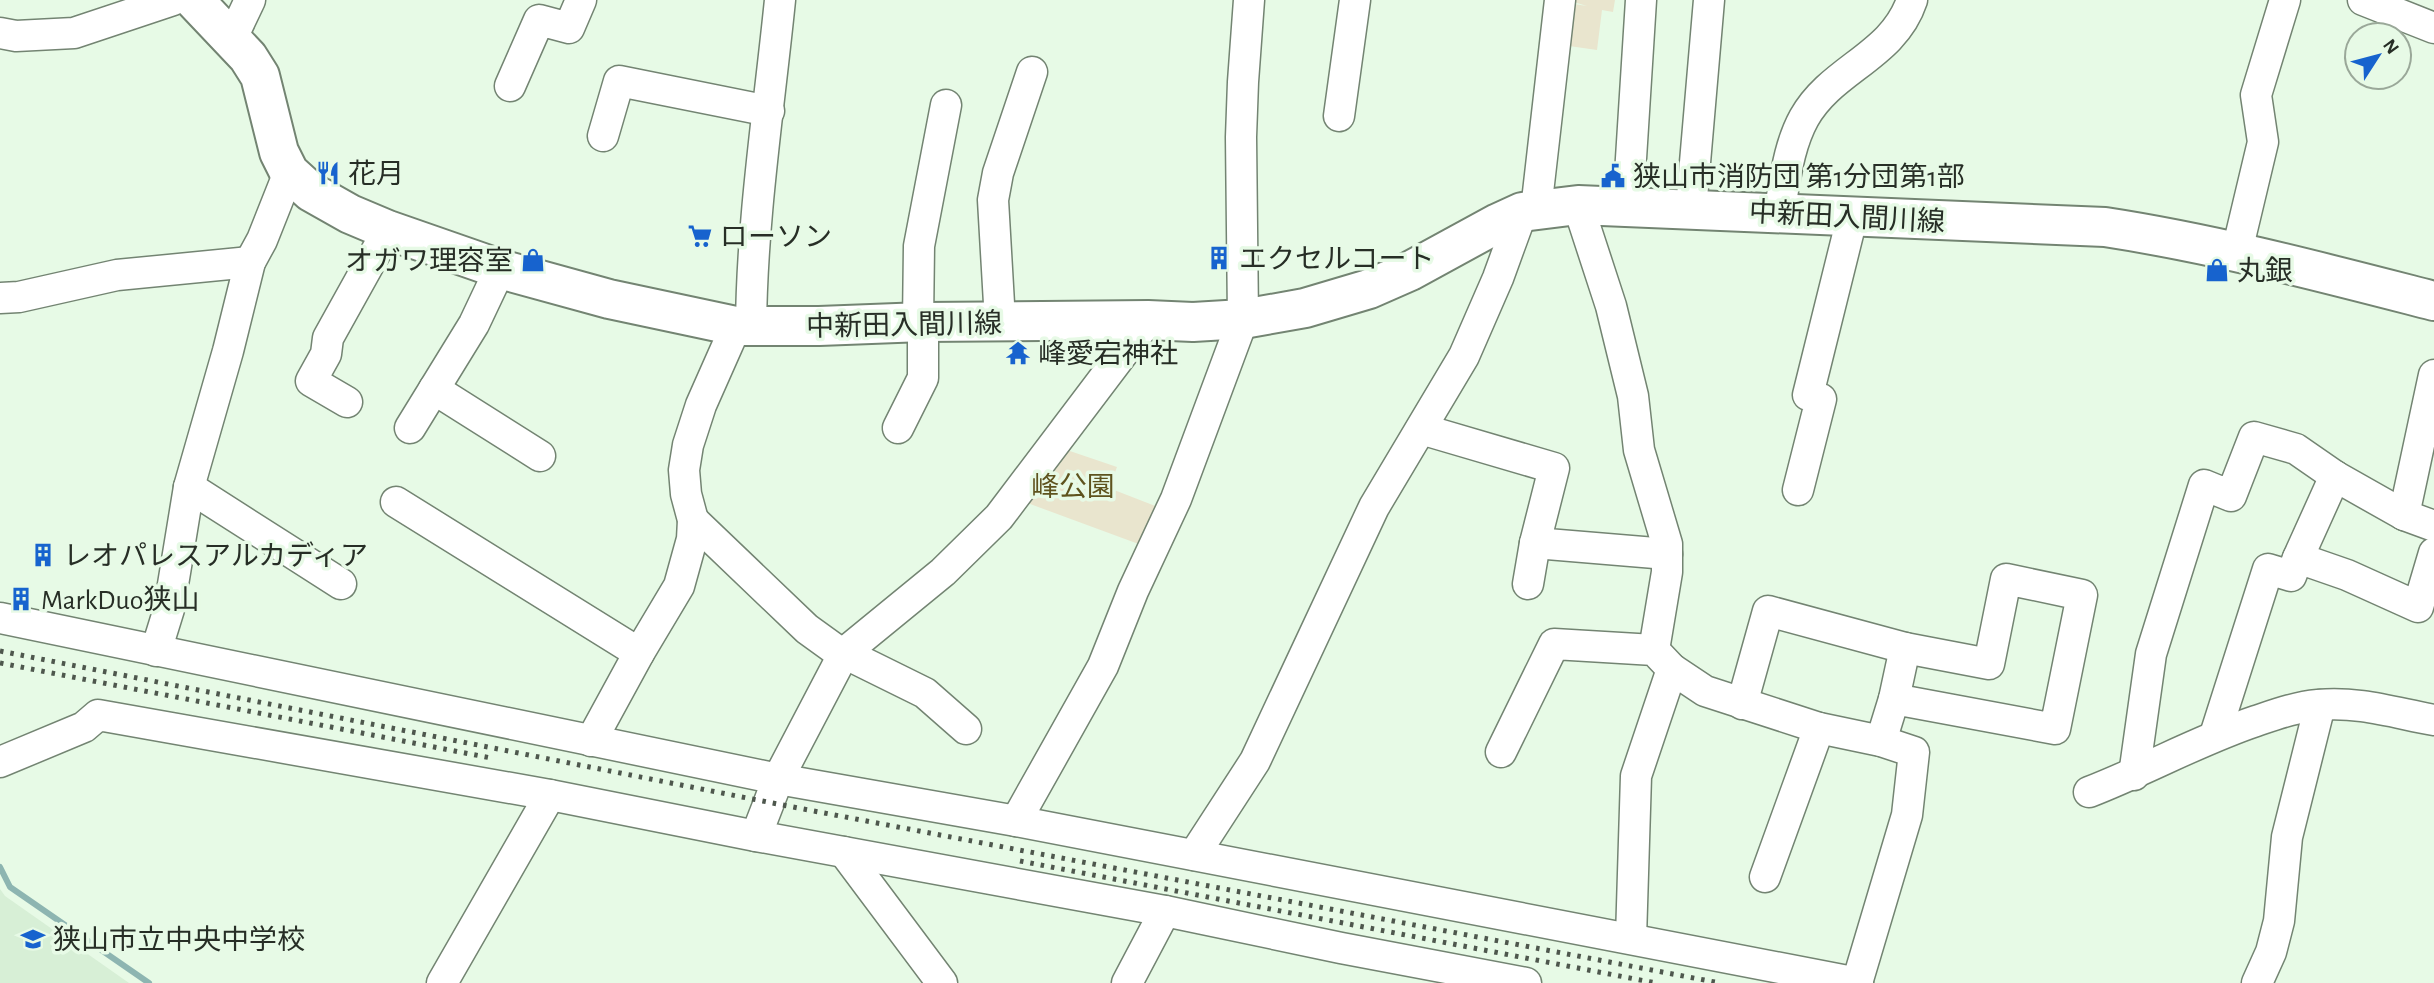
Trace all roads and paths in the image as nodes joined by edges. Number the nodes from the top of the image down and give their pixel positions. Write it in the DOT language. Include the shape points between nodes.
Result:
graph roads {
  1 [pos="173,0"];
  2 [pos="194,0"];
  3 [pos="250,0"];
  4 [pos="580,0"];
  5 [pos="780,0"];
  6 [pos="1249,0"];
  7 [pos="1355,0"];
  8 [pos="1560,0"];
  9 [pos="1641,0"];
  10 [pos="1709,0"];
  11 [pos="1912,0"];
  12 [pos="2285,0"];
  13 [pos="2363,0"];
  14 [pos="2434,28"];
  15 [pos="0,33"];
  16 [pos="232,38"];
  17 [pos="1032,72"];
  18 [pos="510,86"];
  19 [pos="946,105"];
  20 [pos="769,111"];
  21 [pos="1339,116"];
  22 [pos="603,136"];
  23 [pos="289,172"];
  24 [pos="1578,205"];
  25 [pos="1628,206"];
  26 [pos="1691,209"];
  27 [pos="1529,211"];
  28 [pos="1779,213"];
  29 [pos="1852,218"];
  30 [pos="388,230"];
  31 [pos="2237,251"];
  32 [pos="250,262"];
  33 [pos="500,270"];
  34 [pos="0,298"];
  35 [pos="2434,301"];
  36 [pos="1243,319"];
  37 [pos="1148,320"];
  38 [pos="1000,321"];
  39 [pos="921,322"];
  40 [pos="743,327"];
  41 [pos="2434,375"];
  42 [pos="434,389"];
  43 [pos="347,402"];
  44 [pos="410,428"];
  45 [pos="898,428"];
  46 [pos="1421,429"];
  47 [pos="540,456"];
  48 [pos="2335,476"];
  49 [pos="189,487"];
  50 [pos="1798,490"];
  51 [pos="397,502"];
  52 [pos="2404,515"];
  53 [pos="693,520"];
  54 [pos="2434,526"];
  55 [pos="1535,543"];
  56 [pos="2434,553"];
  57 [pos="1667,554"];
  58 [pos="2298,558"];
  59 [pos="341,583"];
  60 [pos="1528,584"];
  61 [pos="0,618"];
  62 [pos="1905,648"];
  63 [pos="156,651"];
  64 [pos="639,653"];
  65 [pos="844,654"];
  66 [pos="1663,659"];
  67 [pos="1894,699"];
  68 [pos="1742,704"];
  69 [pos="2320,705"];
  70 [pos="2434,720"];
  71 [pos="1819,728"];
  72 [pos="966,729"];
  73 [pos="2215,735"];
  74 [pos="591,741"];
  75 [pos="1881,741"];
  76 [pos="1501,752"];
  77 [pos="0,762"];
  78 [pos="2134,775"];
  79 [pos="778,779"];
  80 [pos="2089,792"];
  81 [pos="550,795"];
  82 [pos="1016,821"];
  83 [pos="756,836"];
  84 [pos="844,852"];
  85 [pos="1194,855"];
  86 [pos="1765,877"];
  87 [pos="1166,911"];
  88 [pos="1631,938"];
  89 [pos="442,983"];
  90 [pos="942,983"];
  91 [pos="1127,983"];
  92 [pos="1526,983"];
  93 [pos="1857,983"];
  94 [pos="2257,983"];
  1 -- 15 [label="street" via="74,33"];
  2 -- 16 [label="main road, 中新田入間川線"];
  3 -- 16 [label="street"];
  4 -- 18 [label="street" via="569,28 539,20"];
  5 -- 20 [label="street"];
  6 -- 36 [label="street" via="1242,82"];
  7 -- 21 [label="street"];
  8 -- 27 [label="street"];
  9 -- 25 [label="street"];
  10 -- 26 [label="street"];
  11 -- 28 [label="street" via="1898,29 1825,92 1804,118 1791,149"];
  12 -- 31 [label="street" via="2256,95 2263,142"];
  13 -- 14 [label="street"];
  16 -- 23 [label="main road, 中新田入間川線" via="260,76 272,130"];
  17 -- 38 [label="street" via="993,200"];
  19 -- 39 [label="street" via="919,246"];
  20 -- 22 [label="street" via="619,81"];
  20 -- 40 [label="street"];
  23 -- 30 [label="main road, 中新田入間川線" via="311,192"];
  23 -- 32 [label="street"];
  24 -- 25 [label="main road, 中新田入間川線"];
  24 -- 27 [label="main road, 中新田入間川線"];
  24 -- 57 [label="street" via="1611,306 1633,396 1639,450"];
  25 -- 26 [label="main road, 中新田入間川線"];
  26 -- 28 [label="main road, 中新田入間川線"];
  27 -- 36 [label="main road, 中新田入間川線" via="1369,289 1306,308"];
  27 -- 46 [label="street" via="1464,356"];
  28 -- 29 [label="main road, 中新田入間川線"];
  29 -- 31 [label="main road, 中新田入間川線" via="2105,227"];
  29 -- 50 [label="street" via="1808,395 1821,399"];
  30 -- 33 [label="main road, 中新田入間川線"];
  30 -- 43 [label="street" via="328,338 326,354 311,381"];
  31 -- 35 [label="main road, 中新田入間川線"];
  32 -- 34 [label="street" via="117,275"];
  32 -- 49 [label="street"];
  33 -- 40 [label="main road, 中新田入間川線"];
  33 -- 42 [label="street"];
  36 -- 37 [label="main road, 中新田入間川線"];
  36 -- 82 [label="street" via="1177,499 1103,666"];
  37 -- 38 [label="main road, 中新田入間川線"];
  37 -- 65 [label="street" via="999,517 943,572"];
  38 -- 39 [label="main road, 中新田入間川線"];
  39 -- 40 [label="main road, 中新田入間川線"];
  39 -- 45 [label="street" via="923,378"];
  40 -- 53 [label="street" via="701,405 688,445 684,470"];
  41 -- 52 [label="street"];
  42 -- 44 [label="street"];
  42 -- 47 [label="street"];
  46 -- 55 [label="street" via="1554,468"];
  46 -- 85 [label="street" via="1374,507 1255,761"];
  48 -- 52 [label="street"];
  48 -- 58 [label="street"];
  48 -- 78 [label="street" via="2296,449 2253,437 2231,496 2204,485 2151,654"];
  49 -- 59 [label="street"];
  49 -- 63 [label="street" via="169,609"];
  51 -- 64 [label="street"];
  52 -- 54 [label="street"];
  53 -- 64 [label="street" via="679,586"];
  53 -- 65 [label="street" via="807,629"];
  55 -- 57 [label="street"];
  55 -- 60 [label="street"];
  56 -- 58 [label="street" via="2418,607"];
  57 -- 66 [label="street"];
  58 -- 73 [label="street" via="2291,576 2268,569"];
  61 -- 63 [label="street"];
  62 -- 67 [label="street"];
  62 -- 67 [label="street" via="1989,664 2006,579 2082,595 2055,729"];
  62 -- 68 [label="street" via="1768,611"];
  63 -- 74 [label="street"];
  64 -- 74 [label="street"];
  65 -- 72 [label="street" via="925,693"];
  65 -- 79 [label="street"];
  66 -- 68 [label="street" via="1705,691"];
  66 -- 76 [label="street" via="1554,644"];
  66 -- 88 [label="street" via="1636,776"];
  67 -- 75 [label="street"];
  68 -- 71 [label="street"];
  69 -- 70 [label="street" via="2364,705"];
  69 -- 73 [label="street" via="2294,708"];
  69 -- 94 [label="street" via="2287,837 2279,921"];
  71 -- 75 [label="street"];
  71 -- 86 [label="street"];
  73 -- 78 [label="street"];
  74 -- 79 [label="street"];
  75 -- 93 [label="street" via="1914,752 1907,815"];
  77 -- 81 [label="street" via="84,727 98,715"];
  78 -- 80 [label="street"];
  79 -- 82 [label="street"];
  79 -- 83 [label="street"];
  81 -- 83 [label="street"];
  81 -- 89 [label="street"];
  82 -- 85 [label="street"];
  83 -- 84 [label="street"];
  84 -- 87 [label="street"];
  84 -- 90 [label="street"];
  85 -- 88 [label="street"];
  87 -- 91 [label="street"];
  87 -- 92 [label="street"];
  88 -- 93 [label="street"];
}
